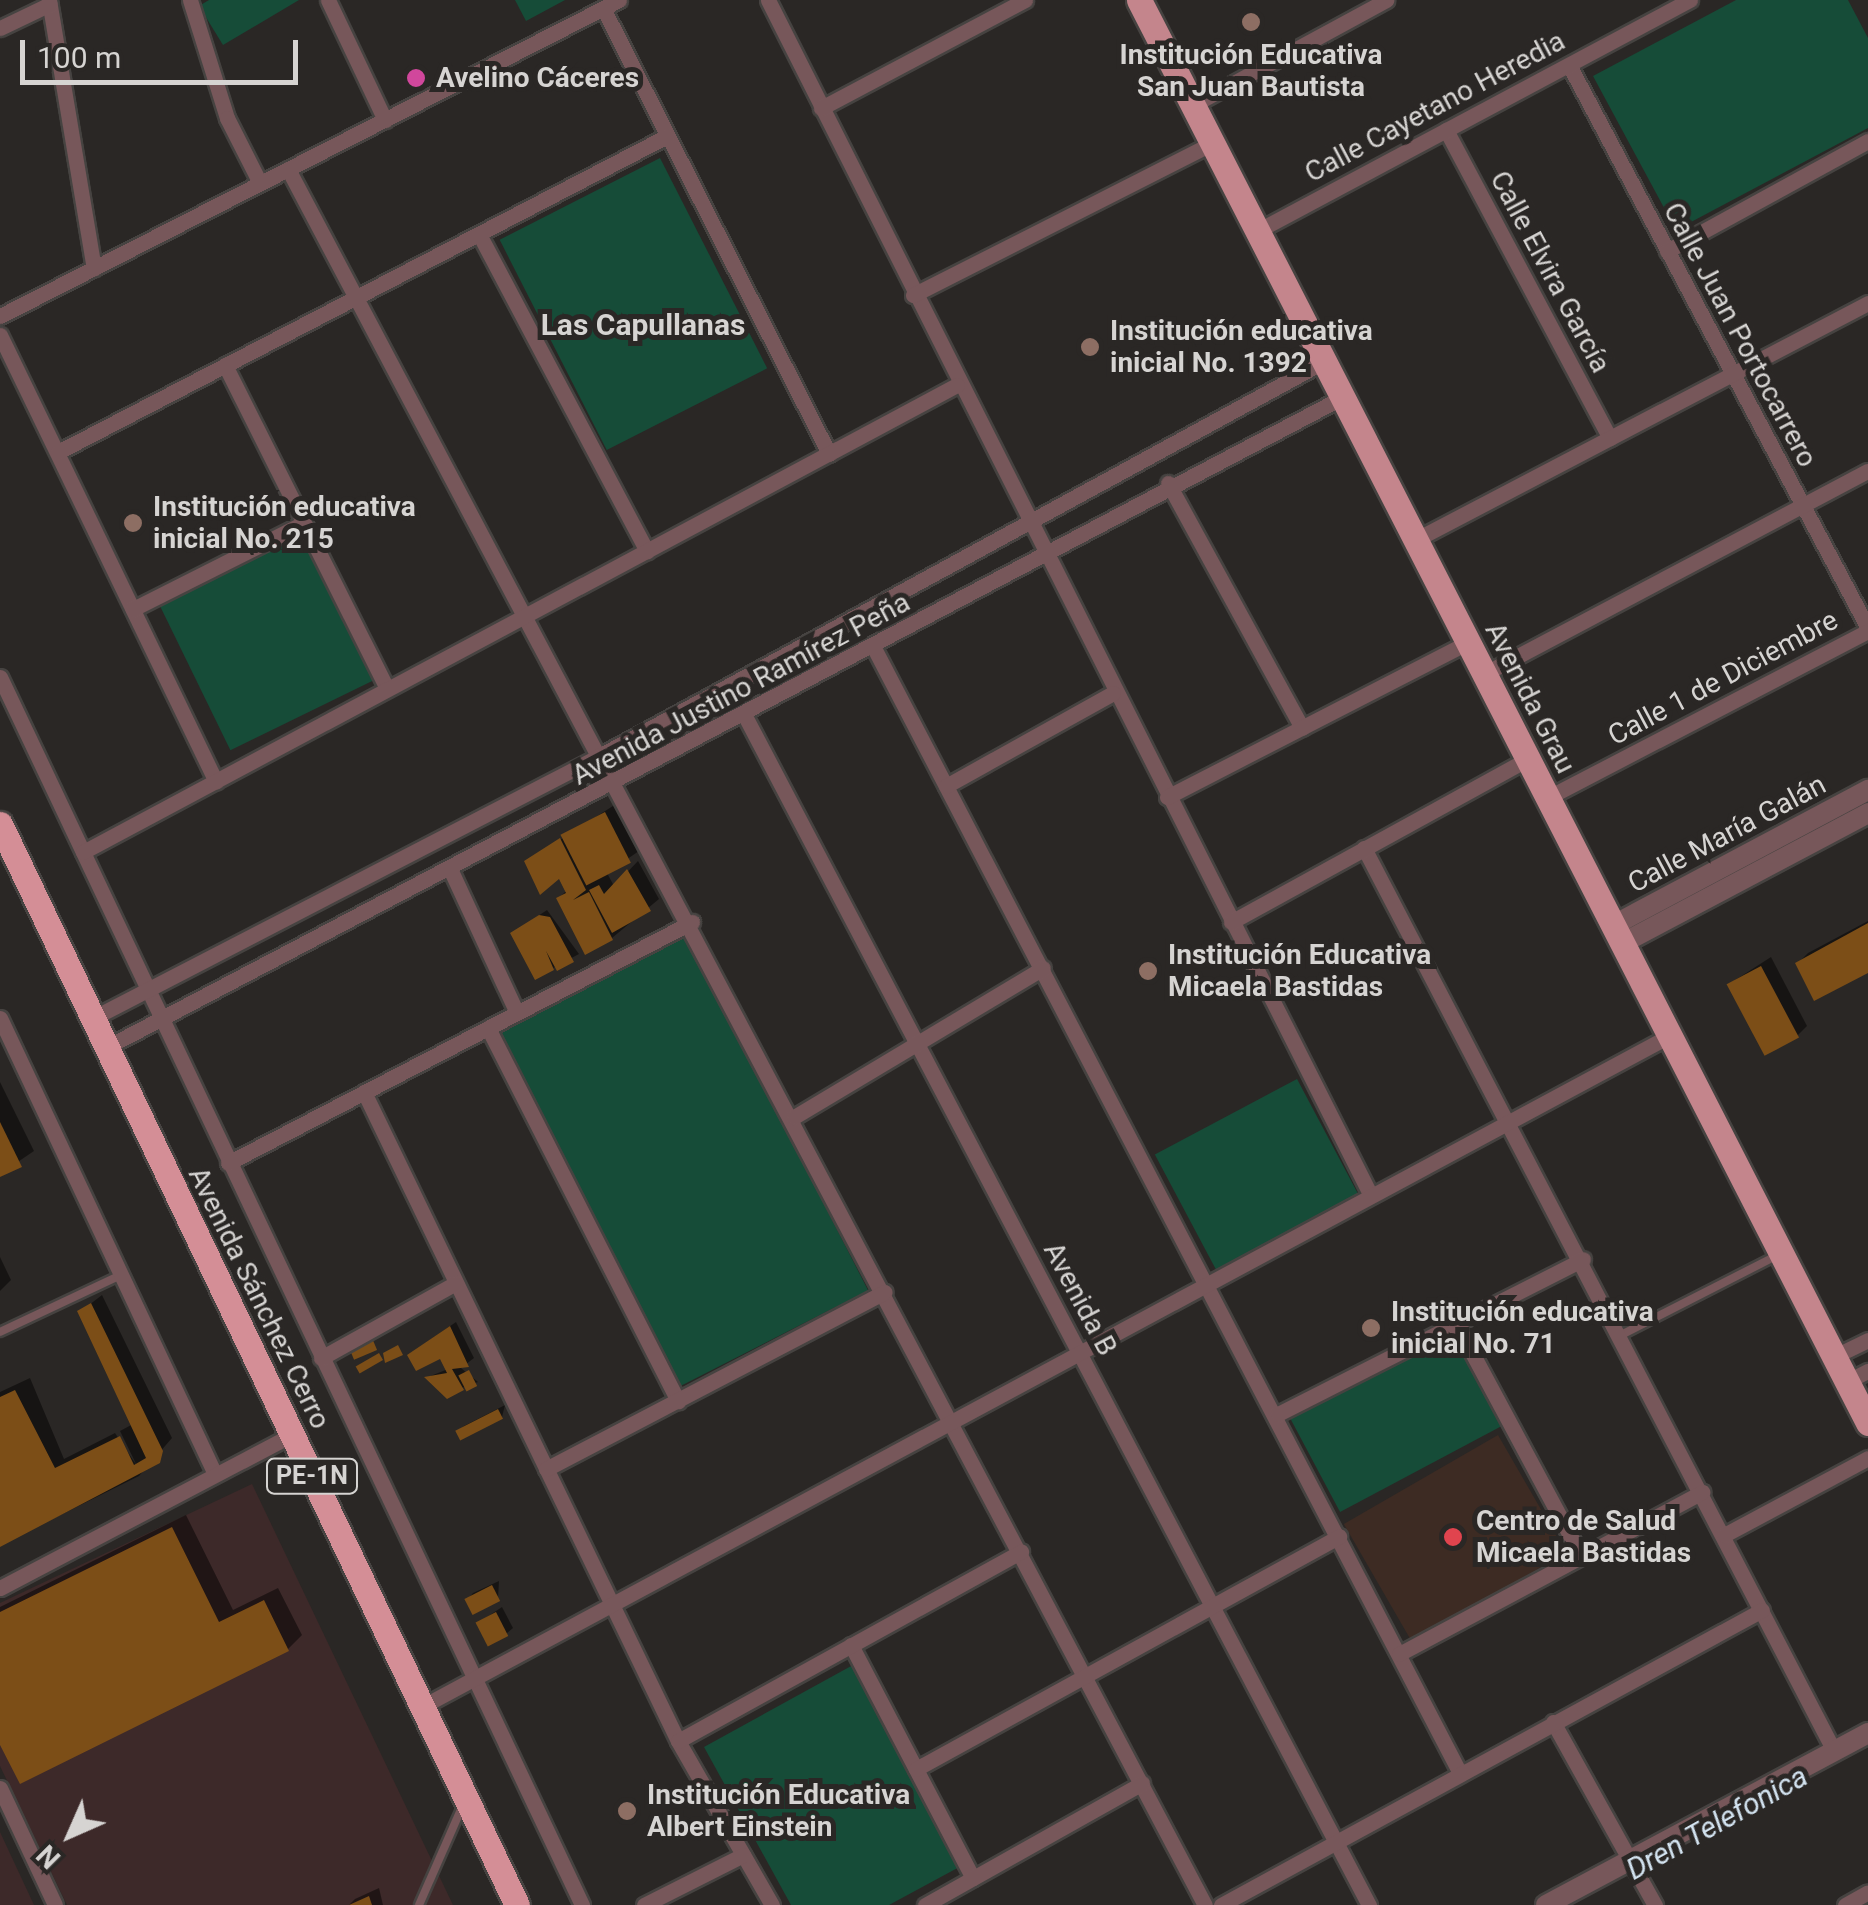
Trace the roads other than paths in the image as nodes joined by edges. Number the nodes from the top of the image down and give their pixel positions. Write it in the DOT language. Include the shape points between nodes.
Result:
graph roads {
  1 [pos="190,0"];
  2 [pos="328,0"];
  3 [pos="619,0"];
  4 [pos="768,0"];
  5 [pos="1024,0"];
  6 [pos="1140,0"];
  7 [pos="1386,0"];
  8 [pos="1690,0"];
  9 [pos="49,2"];
  10 [pos="603,8"];
  11 [pos="0,28"];
  12 [pos="1569,64"];
  13 [pos="1193,105"];
  14 [pos="822,108"];
  15 [pos="385,120"];
  16 [pos="1446,130"];
  17 [pos="668,136"];
  18 [pos="1868,141"];
  19 [pos="1213,143"];
  20 [pos="288,169"];
  21 [pos="260,184"];
  22 [pos="1257,231"];
  23 [pos="479,234"];
  24 [pos="1667,251"];
  25 [pos="94,268"];
  26 [pos="913,295"];
  27 [pos="358,297"];
  28 [pos="1868,303"];
  29 [pos="0,316"];
  30 [pos="0,335"];
  31 [pos="1323,362"];
  32 [pos="226,365"];
  33 [pos="1733,374"];
  34 [pos="957,385"];
  35 [pos="1341,398"];
  36 [pos="1610,438"];
  37 [pos="58,452"];
  38 [pos="828,454"];
  39 [pos="1868,472"];
  40 [pos="1168,483"];
  41 [pos="1803,506"];
  42 [pos="304,523"];
  43 [pos="1031,525"];
  44 [pos="1415,540"];
  45 [pos="647,551"];
  46 [pos="1045,551"];
  47 [pos="134,608"];
  48 [pos="520,619"];
  49 [pos="1868,629"];
  50 [pos="1468,642"];
  51 [pos="874,648"];
  52 [pos="1484,674"];
  53 [pos="0,678"];
  54 [pos="387,690"];
  55 [pos="1113,693"];
  56 [pos="746,718"];
  57 [pos="1302,728"];
  58 [pos="601,756"];
  59 [pos="1527,759"];
  60 [pos="216,781"];
  61 [pos="618,784"];
  62 [pos="946,786"];
  63 [pos="1868,790"];
  64 [pos="1166,798"];
  65 [pos="1547,798"];
  66 [pos="1868,813"];
  67 [pos="3,840"];
  68 [pos="1364,848"];
  69 [pos="83,852"];
  70 [pos="452,872"];
  71 [pos="692,922"];
  72 [pos="1231,922"];
  73 [pos="1617,935"];
  74 [pos="1044,968"];
  75 [pos="151,993"];
  76 [pos="517,1013"];
  77 [pos="0,1018"];
  78 [pos="93,1018"];
  79 [pos="164,1022"];
  80 [pos="488,1028"];
  81 [pos="1669,1036"];
  82 [pos="918,1041"];
  83 [pos="105,1048"];
  84 [pos="364,1092"];
  85 [pos="794,1117"];
  86 [pos="1512,1120"];
  87 [pos="228,1163"];
  88 [pos="1371,1196"];
  89 [pos="1780,1254"];
  90 [pos="1582,1259"];
  91 [pos="121,1275"];
  92 [pos="1211,1282"];
  93 [pos="456,1283"];
  94 [pos="885,1292"];
  95 [pos="1455,1321"];
  96 [pos="0,1332"];
  97 [pos="1622,1335"];
  98 [pos="1868,1340"];
  99 [pos="1080,1352"];
  100 [pos="1834,1357"];
  101 [pos="321,1358"];
  102 [pos="1857,1376"];
  103 [pos="678,1400"];
  104 [pos="1278,1414"];
  105 [pos="1867,1417"];
  106 [pos="952,1421"];
  107 [pos="292,1435"];
  108 [pos="1868,1458"];
  109 [pos="546,1469"];
  110 [pos="214,1472"];
  111 [pos="1702,1492"];
  112 [pos="1724,1535"];
  113 [pos="1340,1536"];
  114 [pos="1021,1552"];
  115 [pos="1580,1554"];
  116 [pos="0,1588"];
  117 [pos="612,1604"];
  118 [pos="1214,1608"];
  119 [pos="1762,1610"];
  120 [pos="851,1645"];
  121 [pos="1399,1654"];
  122 [pos="1087,1678"];
  123 [pos="474,1679"];
  124 [pos="423,1706"];
  125 [pos="1553,1722"];
  126 [pos="1868,1732"];
  127 [pos="678,1741"];
  128 [pos="1834,1751"];
  129 [pos="916,1769"];
  130 [pos="1460,1773"];
  131 [pos="1142,1783"];
  132 [pos="0,1788"];
  133 [pos="467,1797"];
  134 [pos="1336,1842"];
  135 [pos="743,1856"];
  136 [pos="1630,1860"];
  137 [pos="973,1878"];
  138 [pos="1868,1892"];
  139 [pos="55,1905"];
  140 [pos="419,1905"];
  141 [pos="518,1905"];
  142 [pos="582,1905"];
  143 [pos="644,1905"];
  144 [pos="772,1905"];
  145 [pos="925,1905"];
  146 [pos="1206,1905"];
  147 [pos="1220,1905"];
  148 [pos="1368,1905"];
  149 [pos="1546,1905"];
  150 [pos="1655,1905"];
  151 [pos="1845,1905"];
  1 -- 21 [label="street" via="227,118"];
  2 -- 15 [label="street"];
  3 -- 10 [label="street"];
  4 -- 14 [label="street"];
  5 -- 14 [label="street"];
  6 -- 13 [label="main road, Avenida Grau"];
  7 -- 13 [label="street"];
  8 -- 12 [label="street, Calle Cayetano Heredia"];
  9 -- 11 [label="street"];
  9 -- 25 [label="street"];
  10 -- 15 [label="street"];
  10 -- 17 [label="street"];
  12 -- 16 [label="street, Calle Cayetano Heredia"];
  12 -- 24 [label="street, Calle Juan Portocarrero"];
  13 -- 19 [label="main road, Avenida Grau"];
  14 -- 26 [label="street"];
  15 -- 20 [label="street"];
  16 -- 22 [label="street, Calle Cayetano Heredia"];
  16 -- 36 [label="street, Calle Elvira García"];
  17 -- 23 [label="street"];
  17 -- 38 [label="street"];
  18 -- 24 [label="street"];
  19 -- 22 [label="main road, Avenida Grau"];
  19 -- 26 [label="street"];
  20 -- 21 [label="street"];
  20 -- 27 [label="street"];
  21 -- 25 [label="street"];
  22 -- 31 [label="main road, Avenida Grau"];
  23 -- 27 [label="street"];
  23 -- 45 [label="street"];
  24 -- 33 [label="street, Calle Juan Portocarrero"];
  25 -- 29 [label="street"];
  26 -- 34 [label="street"];
  27 -- 32 [label="street"];
  27 -- 48 [label="street"];
  28 -- 33 [label="street"];
  30 -- 37 [label="street"];
  31 -- 35 [label="main road, Avenida Grau"];
  31 -- 43 [label="street, Avenida Justino Ramírez Peña"];
  32 -- 37 [label="street"];
  32 -- 42 [label="street"];
  33 -- 36 [label="street"];
  33 -- 41 [label="street, Calle Juan Portocarrero"];
  34 -- 38 [label="street"];
  34 -- 43 [label="street"];
  35 -- 40 [label="street, Avenida Justino Ramírez Peña"];
  35 -- 44 [label="main road, Avenida Grau"];
  36 -- 44 [label="street"];
  37 -- 47 [label="street"];
  38 -- 45 [label="street"];
  39 -- 41 [label="street"];
  40 -- 46 [label="street, Avenida Justino Ramírez Peña"];
  40 -- 57 [label="street"];
  41 -- 49 [label="street, Calle Juan Portocarrero"];
  41 -- 52 [label="street"];
  42 -- 47 [label="street"];
  42 -- 54 [label="street"];
  43 -- 46 [label="street"];
  43 -- 58 [label="street, Avenida Justino Ramírez Peña"];
  44 -- 50 [label="main road, Avenida Grau"];
  45 -- 48 [label="street"];
  46 -- 51 [label="street, Avenida Justino Ramírez Peña"];
  46 -- 55 [label="street"];
  47 -- 60 [label="street"];
  48 -- 54 [label="street"];
  48 -- 58 [label="street"];
  49 -- 65 [label="street, Calle 1 de Diciembre"];
  50 -- 52 [label="main road, Avenida Grau"];
  50 -- 57 [label="street"];
  51 -- 56 [label="street, Avenida Justino Ramírez Peña"];
  51 -- 62 [label="street"];
  52 -- 59 [label="main road, Avenida Grau"];
  53 -- 69 [label="street"];
  54 -- 60 [label="street"];
  55 -- 62 [label="street"];
  55 -- 64 [label="street"];
  56 -- 61 [label="street, Avenida Justino Ramírez Peña"];
  56 -- 82 [label="street, Avenida B"];
  57 -- 64 [label="street"];
  58 -- 61 [label="street"];
  58 -- 75 [label="street, Avenida Justino Ramírez Peña"];
  59 -- 65 [label="main road, Avenida Grau"];
  59 -- 68 [label="street"];
  60 -- 69 [label="street"];
  61 -- 70 [label="street, Avenida Justino Ramírez Peña"];
  61 -- 71 [label="street"];
  62 -- 74 [label="street"];
  63 -- 73 [label="street, Calle María Galán"];
  64 -- 72 [label="street"];
  65 -- 73 [label="main road, Avenida Grau"];
  66 -- 73 [label="street, Calle María Galán"];
  67 -- 78 [label="highway, Avenida Sánchez Cerro / PE-1N"];
  68 -- 72 [label="street"];
  68 -- 86 [label="street"];
  69 -- 75 [label="street"];
  70 -- 76 [label="street"];
  70 -- 79 [label="street, Avenida Justino Ramírez Peña"];
  71 -- 76 [label="street"];
  71 -- 85 [label="street"];
  72 -- 88 [label="street"];
  73 -- 81 [label="main road, Avenida Grau"];
  74 -- 82 [label="street"];
  74 -- 92 [label="street"];
  75 -- 78 [label="street, Avenida Justino Ramírez Peña"];
  75 -- 79 [label="street"];
  76 -- 80 [label="street"];
  77 -- 91 [label="street"];
  78 -- 83 [label="highway, Avenida Sánchez Cerro / PE-1N"];
  79 -- 83 [label="street, Avenida Justino Ramírez Peña"];
  79 -- 87 [label="street"];
  80 -- 84 [label="street"];
  80 -- 103 [label="street"];
  81 -- 86 [label="street"];
  81 -- 89 [label="main road, Avenida Grau"];
  82 -- 85 [label="street"];
  82 -- 99 [label="street, Avenida B"];
  83 -- 107 [label="highway, Avenida Sánchez Cerro / PE-1N"];
  84 -- 87 [label="street"];
  84 -- 93 [label="street"];
  85 -- 94 [label="street"];
  86 -- 88 [label="street"];
  86 -- 90 [label="street"];
  87 -- 101 [label="street"];
  88 -- 92 [label="street"];
  89 -- 97 [label="lane"];
  89 -- 100 [label="main road, Avenida Grau"];
  90 -- 95 [label="street"];
  90 -- 97 [label="street"];
  91 -- 96 [label="lane"];
  91 -- 110 [label="street"];
  92 -- 99 [label="street"];
  92 -- 104 [label="street"];
  93 -- 101 [label="street"];
  93 -- 109 [label="street"];
  94 -- 103 [label="street"];
  94 -- 106 [label="street"];
  95 -- 104 [label="street"];
  95 -- 115 [label="street"];
  97 -- 111 [label="street"];
  98 -- 100 [label="street"];
  99 -- 106 [label="street"];
  99 -- 118 [label="street, Avenida B"];
  100 -- 102 [label="main road, Avenida Grau"];
  101 -- 123 [label="street"];
  102 -- 105 [label="main road, Avenida Grau"];
  103 -- 109 [label="street"];
  104 -- 113 [label="street"];
  106 -- 114 [label="street"];
  106 -- 117 [label="street"];
  107 -- 110 [label="street"];
  107 -- 124 [label="highway, Avenida Sánchez Cerro / PE-1N"];
  108 -- 112 [label="street"];
  109 -- 117 [label="street"];
  110 -- 116 [label="street"];
  111 -- 112 [label="street"];
  111 -- 115 [label="street"];
  112 -- 119 [label="street"];
  113 -- 118 [label="street"];
  113 -- 121 [label="street"];
  114 -- 120 [label="street"];
  114 -- 122 [label="street"];
  115 -- 121 [label="street"];
  117 -- 123 [label="street"];
  117 -- 127 [label="street"];
  118 -- 122 [label="street"];
  118 -- 134 [label="street, Avenida B"];
  119 -- 125 [label="street"];
  119 -- 128 [label="street"];
  120 -- 127 [label="street"];
  120 -- 129 [label="street"];
  121 -- 130 [label="street"];
  122 -- 129 [label="street"];
  122 -- 131 [label="street"];
  123 -- 124 [label="street"];
  123 -- 142 [label="street"];
  124 -- 133 [label="highway, Avenida Sánchez Cerro / PE-1N"];
  125 -- 130 [label="street"];
  125 -- 136 [label="street"];
  126 -- 128 [label="street"];
  127 -- 135 [label="street"];
  128 -- 136 [label="street"];
  129 -- 137 [label="street"];
  130 -- 134 [label="street"];
  131 -- 137 [label="street"];
  131 -- 146 [label="street"];
  132 -- 139 [label="street"];
  133 -- 140 [label="lane"];
  133 -- 141 [label="highway, Avenida Sánchez Cerro / PE-1N"];
  134 -- 147 [label="street"];
  134 -- 148 [label="street, Avenida B"];
  135 -- 143 [label="street"];
  135 -- 144 [label="street"];
  136 -- 149 [label="street"];
  136 -- 150 [label="street"];
  137 -- 145 [label="street"];
  138 -- 151 [label="street"];
}
